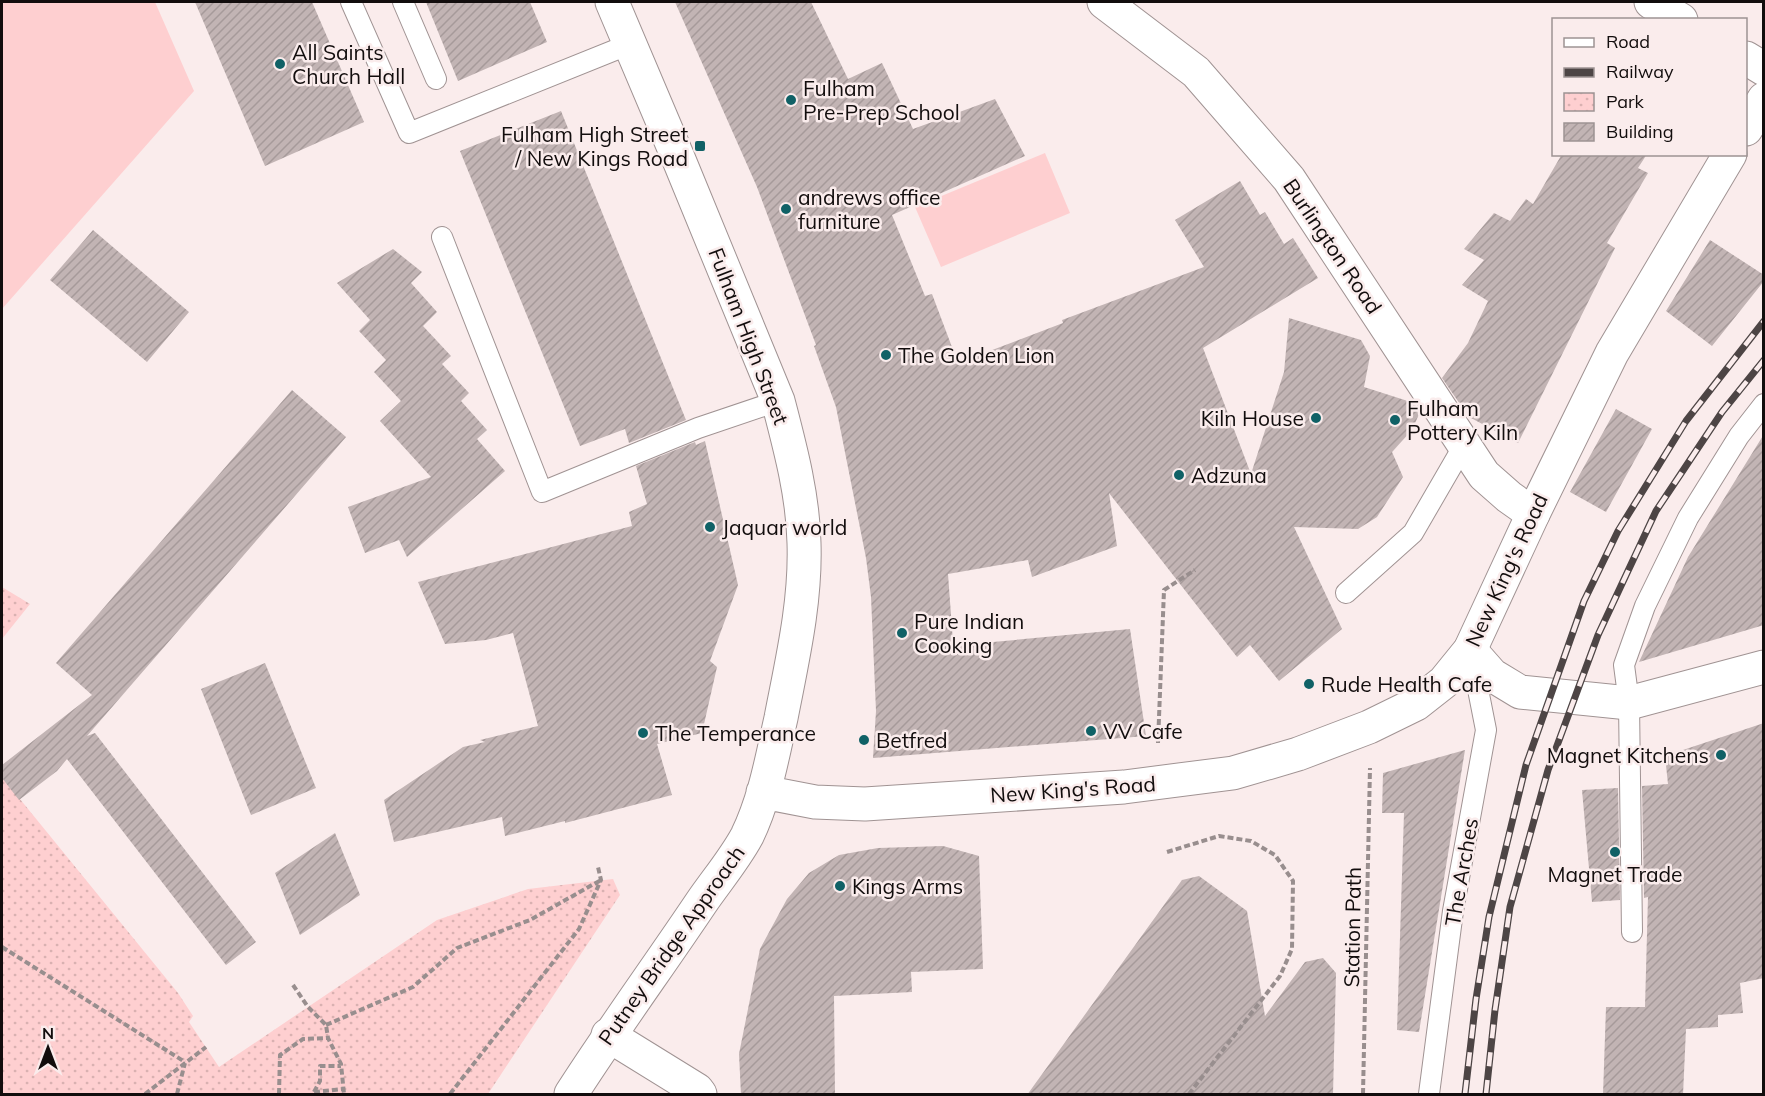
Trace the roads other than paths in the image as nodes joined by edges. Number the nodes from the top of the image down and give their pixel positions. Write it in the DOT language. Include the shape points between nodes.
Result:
graph roads {
  1 [pos="351,2"];
  2 [pos="403,2"];
  3 [pos="612,2"];
  4 [pos="1104,2"];
  5 [pos="1651,2"];
  6 [pos="1678,18"];
  7 [pos="630,44"];
  8 [pos="1747,59"];
  9 [pos="1764,69"];
  10 [pos="436,79"];
  11 [pos="1764,99"];
  12 [pos="1747,127"];
  13 [pos="1729,156"];
  14 [pos="442,237"];
  15 [pos="778,401"];
  16 [pos="1764,404"];
  17 [pos="1464,445"];
  18 [pos="1533,514"];
  19 [pos="1346,593"];
  20 [pos="1470,650"];
  21 [pos="1764,667"];
  22 [pos="1629,703"];
  23 [pos="763,792"];
  24 [pos="1632,932"];
  25 [pos="608,1035"];
  26 [pos="571,1095"];
  27 [pos="700,1095"];
  28 [pos="1429,1095"];
  1 -- 7 [label="lane" via="409,133"];
  2 -- 10 [label="lane"];
  3 -- 7 [label="main road, Fulham High Street"];
  4 -- 17 [label="main road, Burlington Road" via="1196,72 1289,178"];
  5 -- 6 [label="main road"];
  7 -- 15 [label="main road, Fulham High Street"];
  8 -- 9 [label="main road"];
  11 -- 12 [label="main road"];
  13 -- 18 [label="main road, New King's Road" via="1612,353"];
  14 -- 15 [label="lane" via="542,492 698,428"];
  15 -- 23 [label="main road, Fulham High Street" via="800,501 804,543 799,623"];
  16 -- 22 [label="lane" via="1739,436 1688,518 1645,606 1624,665"];
  17 -- 18 [label="main road, Burlington Road" via="1484,475"];
  17 -- 19 [label="lane" via="1413,533"];
  18 -- 20 [label="main road, New King's Road"];
  20 -- 22 [label="main road" via="1492,675 1520,692"];
  20 -- 23 [label="main road, New King's Road" via="1444,682 1416,704 1298,754 1233,773 1158,783 865,804"];
  20 -- 28 [label="lane, The Arches" via="1486,730 1454,911"];
  21 -- 22 [label="main road"];
  22 -- 24 [label="lane"];
  23 -- 25 [label="main road, Putney Bridge Approach" via="747,836"];
  25 -- 26 [label="main road, Putney Bridge Approach"];
  25 -- 27 [label="main road"];
}
